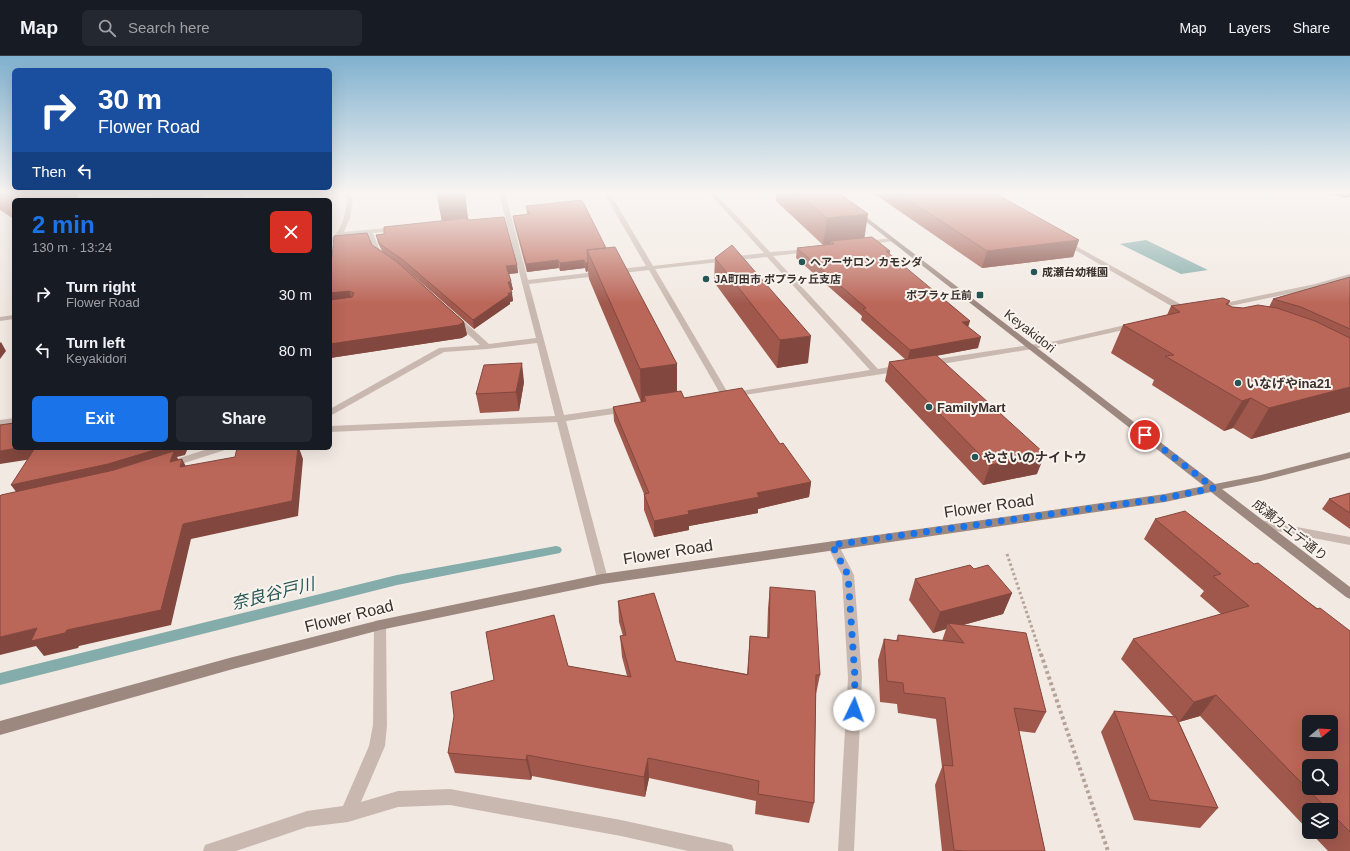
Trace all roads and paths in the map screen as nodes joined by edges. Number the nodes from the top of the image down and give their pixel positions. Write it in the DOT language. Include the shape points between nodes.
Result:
graph roads {
  1 [pos="343,230"];
  2 [pos="388,230"];
  3 [pos="509,230"];
  4 [pos="629,230"];
  5 [pos="747,230"];
  6 [pos="879,230"];
  7 [pos="369,232"];
  8 [pos="341,234"];
  9 [pos="1059,239"];
  10 [pos="892,240"];
  11 [pos="332,241"];
  12 [pos="857,244"];
  13 [pos="813,249"];
  14 [pos="769,254"];
  15 [pos="390,262"];
  16 [pos="652,268"];
  17 [pos="1350,276"];
  18 [pos="525,282"];
  19 [pos="1316,286"];
  20 [pos="1330,291"];
  21 [pos="1210,308"];
  22 [pos="448,312"];
  23 [pos="1188,312"];
  24 [pos="12,317"];
  25 [pos="0,319"];
  26 [pos="1141,323"];
  27 [pos="539,340"];
  28 [pos="487,347"];
  29 [pos="1032,347"];
  30 [pos="922,365"];
  31 [pos="906,367"];
  32 [pos="876,372"];
  33 [pos="638,407"];
  34 [pos="332,412"];
  35 [pos="559,419"];
  36 [pos="12,421"];
  37 [pos="0,423"];
  38 [pos="332,428"];
  39 [pos="214,450"];
  40 [pos="1350,455"];
  41 [pos="162,467"];
  42 [pos="1214,488"];
  43 [pos="1260,524"];
  44 [pos="1350,541"];
  45 [pos="832,545"];
  46 [pos="1008,554"];
  47 [pos="602,579"];
  48 [pos="1350,594"];
  49 [pos="380,625"];
  50 [pos="0,728"];
  51 [pos="348,814"];
  52 [pos="211,851"];
  53 [pos="726,851"];
  54 [pos="846,851"];
  55 [pos="1108,851"];
  1 -- 8 [label="street"];
  2 -- 7 [label="street"];
  3 -- 18 [label="street"];
  4 -- 16 [label="street"];
  5 -- 14 [label="street"];
  6 -- 10 [label="street, Keyakidori"];
  7 -- 8 [label="street"];
  7 -- 15 [label="street" via="378,254"];
  8 -- 11 [label="street"];
  9 -- 23 [label="street"];
  10 -- 12 [label="street"];
  10 -- 29 [label="street, Keyakidori"];
  13 -- 14 [label="street"];
  14 -- 16 [label="street"];
  14 -- 32 [label="street"];
  16 -- 18 [label="street"];
  16 -- 32 [label="street" via="721,395"];
  17 -- 19 [label="street"];
  18 -- 27 [label="street"];
  19 -- 20 [label="street"];
  19 -- 21 [label="street"];
  22 -- 28 [label="street"];
  24 -- 25 [label="street"];
  26 -- 29 [label="street"];
  27 -- 28 [label="street"];
  27 -- 35 [label="street"];
  28 -- 34 [label="street" via="442,350"];
  29 -- 30 [label="street"];
  29 -- 42 [label="street, Keyakidori"];
  31 -- 32 [label="street"];
  33 -- 35 [label="street"];
  35 -- 38 [label="street"];
  35 -- 47 [label="street"];
  36 -- 37 [label="street"];
  39 -- 41 [label="street"];
  40 -- 42 [label="street, Flower Road"];
  42 -- 43 [label="street, 成瀬カエデ通り"];
  42 -- 45 [label="street, Flower Road" via="1165,498"];
  43 -- 44 [label="street"];
  43 -- 48 [label="street, 成瀬カエデ通り"];
  45 -- 47 [label="street, Flower Road"];
  45 -- 54 [label="street" via="848,575 855,678"];
  46 -- 55 [label="path"];
  47 -- 49 [label="street, Flower Road"];
  49 -- 50 [label="street, Flower Road"];
  49 -- 51 [label="street" via="380,725 377,746"];
  51 -- 52 [label="street" via="307,819"];
  51 -- 53 [label="street" via="398,799 450,797 590,822"];
}
